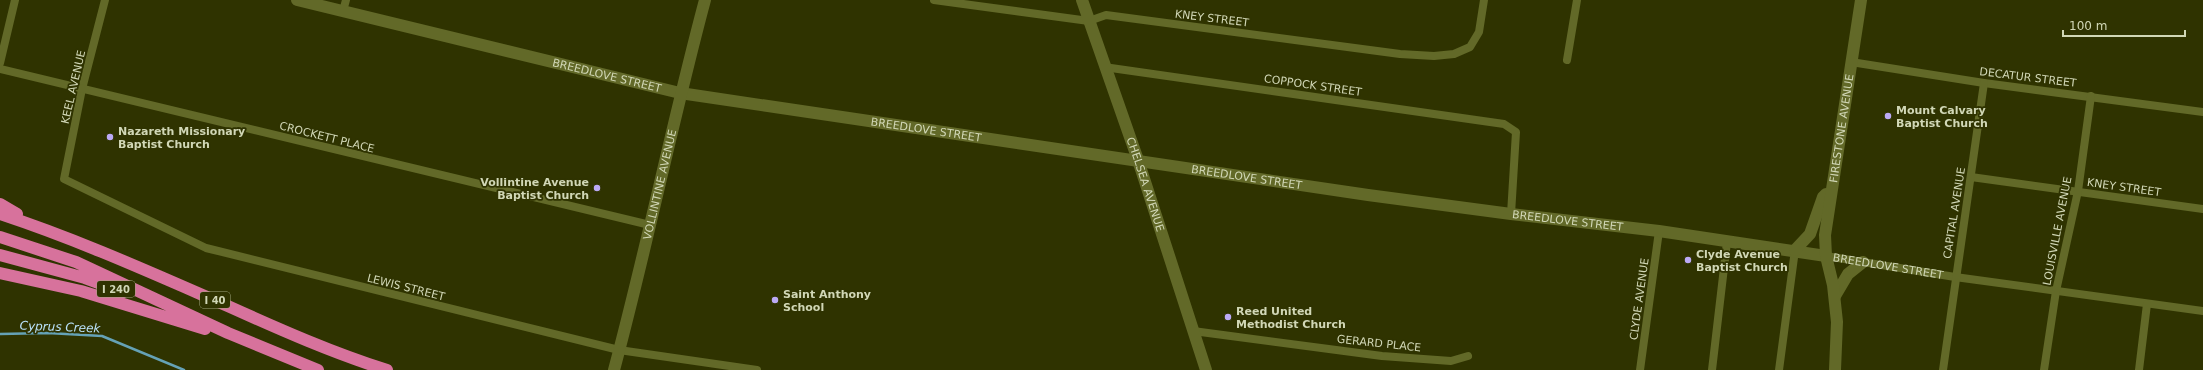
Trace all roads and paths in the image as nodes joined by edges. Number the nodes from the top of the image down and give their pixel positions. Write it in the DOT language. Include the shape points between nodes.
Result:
graph roads {
  1 [pos="15,0"];
  2 [pos="105,0"];
  3 [pos="297,0"];
  4 [pos="705,0"];
  5 [pos="934,0"];
  6 [pos="1082,0"];
  7 [pos="1484,0"];
  8 [pos="1577,0"];
  9 [pos="1860,0"];
  10 [pos="344,6"];
  11 [pos="1089,22"];
  12 [pos="1567,60"];
  13 [pos="1851,62"];
  14 [pos="0,63"];
  15 [pos="1104,67"];
  16 [pos="0,70"];
  17 [pos="1984,83"];
  18 [pos="82,89"];
  19 [pos="680,93"];
  20 [pos="2091,96"];
  21 [pos="2203,112"];
  22 [pos="1138,160"];
  23 [pos="1971,177"];
  24 [pos="64,179"];
  25 [pos="1831,189"];
  26 [pos="2078,191"];
  27 [pos="0,204"];
  28 [pos="2203,209"];
  29 [pos="1510,214"];
  30 [pos="0,215"];
  31 [pos="650,225"];
  32 [pos="44,229"];
  33 [pos="1659,231"];
  34 [pos="0,237"];
  35 [pos="1728,242"];
  36 [pos="1794,250"];
  37 [pos="0,255"];
  38 [pos="1826,256"];
  39 [pos="1863,262"];
  40 [pos="0,273"];
  41 [pos="1955,277"];
  42 [pos="2056,291"];
  43 [pos="1835,296"];
  44 [pos="2146,304"];
  45 [pos="2203,310"];
  46 [pos="1193,331"];
  47 [pos="228,332"];
  48 [pos="254,344"];
  49 [pos="620,350"];
  50 [pos="1468,356"];
  51 [pos="318,370"];
  52 [pos="387,370"];
  53 [pos="614,370"];
  54 [pos="757,370"];
  55 [pos="1206,370"];
  56 [pos="1640,370"];
  57 [pos="1712,370"];
  58 [pos="1779,370"];
  59 [pos="1835,370"];
  60 [pos="1943,370"];
  61 [pos="2044,370"];
  62 [pos="2139,370"];
  1 -- 14 [label="street"];
  2 -- 18 [label="street, KEEL AVENUE"];
  3 -- 10 [label="street, BREEDLOVE STREET"];
  4 -- 19 [label="street, VOLLINTINE AVENUE"];
  5 -- 11 [label="street, KNEY STREET"];
  6 -- 11 [label="street, CHELSEA AVENUE"];
  7 -- 11 [label="street, KNEY STREET" via="1479,32 1470,47 1454,54 1434,56 1400,54 1106,15"];
  8 -- 12 [label="street"];
  9 -- 13 [label="street, FIRESTONE AVENUE"];
  10 -- 19 [label="street, BREEDLOVE STREET"];
  11 -- 15 [label="street, CHELSEA AVENUE"];
  13 -- 17 [label="street, DECATUR STREET"];
  13 -- 25 [label="street, FIRESTONE AVENUE"];
  15 -- 22 [label="street, CHELSEA AVENUE"];
  15 -- 29 [label="street, COPPOCK STREET" via="1504,124 1516,132"];
  16 -- 18 [label="street, CROCKETT PLACE"];
  17 -- 20 [label="street, DECATUR STREET"];
  17 -- 23 [label="street, CAPITAL AVENUE"];
  18 -- 24 [label="street, KEEL AVENUE"];
  18 -- 31 [label="street, CROCKETT PLACE"];
  19 -- 22 [label="street, BREEDLOVE STREET"];
  19 -- 31 [label="street, VOLLINTINE AVENUE"];
  20 -- 21 [label="street, DECATUR STREET"];
  20 -- 26 [label="street, LOUISVILLE AVENUE"];
  22 -- 29 [label="street, BREEDLOVE STREET"];
  22 -- 46 [label="street, CHELSEA AVENUE"];
  23 -- 26 [label="street, KNEY STREET"];
  23 -- 41 [label="street, CAPITAL AVENUE"];
  24 -- 49 [label="street, LEWIS STREET" via="206,248"];
  25 -- 36 [label="street" via="1823,197 1810,234"];
  25 -- 38 [label="street, FIRESTONE AVENUE" via="1824,235"];
  26 -- 28 [label="street, KNEY STREET"];
  26 -- 42 [label="street, LOUISVILLE AVENUE"];
  27 -- 32 [label="highway"];
  29 -- 33 [label="street, BREEDLOVE STREET"];
  30 -- 32 [label="highway, I 40"];
  31 -- 49 [label="street, VOLLINTINE AVENUE"];
  32 -- 52 [label="highway, I 40" via="300,338"];
  33 -- 35 [label="street, BREEDLOVE STREET"];
  33 -- 56 [label="street, CLYDE AVENUE"];
  34 -- 47 [label="highway, I 40" via="76,262"];
  35 -- 36 [label="street, BREEDLOVE STREET"];
  35 -- 57 [label="street"];
  36 -- 38 [label="street, BREEDLOVE STREET"];
  36 -- 58 [label="street"];
  37 -- 47 [label="highway, I 240" via="85,278"];
  38 -- 39 [label="street, BREEDLOVE STREET"];
  38 -- 43 [label="street, FIRESTONE AVENUE"];
  39 -- 41 [label="street, BREEDLOVE STREET"];
  39 -- 43 [label="street" via="1848,274"];
  40 -- 48 [label="highway" via="81,291"];
  41 -- 42 [label="street, BREEDLOVE STREET"];
  41 -- 60 [label="street, CAPITAL AVENUE"];
  42 -- 44 [label="street, BREEDLOVE STREET"];
  42 -- 61 [label="street, LOUISVILLE AVENUE"];
  43 -- 59 [label="street, FIRESTONE AVENUE"];
  44 -- 45 [label="street, BREEDLOVE STREET"];
  44 -- 62 [label="street"];
  46 -- 50 [label="street, GERARD PLACE" via="1382,356 1451,361"];
  46 -- 55 [label="street, CHELSEA AVENUE"];
  47 -- 48 [label="highway, I 40"];
  48 -- 51 [label="highway, I 40"];
  49 -- 53 [label="street, VOLLINTINE AVENUE"];
  49 -- 54 [label="street, LEWIS STREET"];
}
